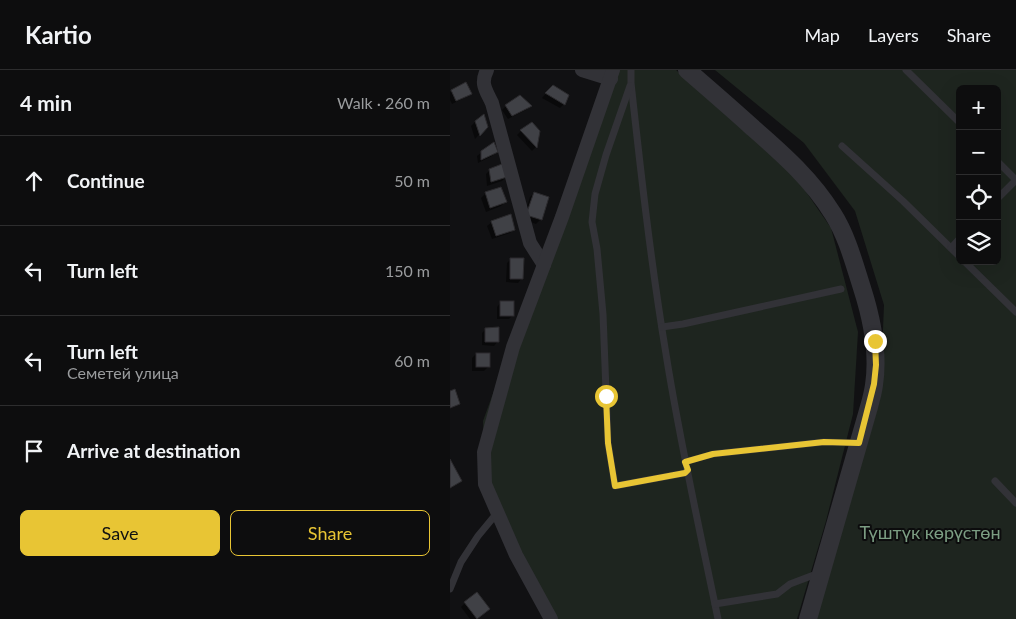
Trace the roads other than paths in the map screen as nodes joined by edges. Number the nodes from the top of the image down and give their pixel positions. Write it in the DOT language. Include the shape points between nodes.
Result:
graph roads {
  1 [pos="487,70"];
  2 [pos="582,70"];
  3 [pos="631,70"];
  4 [pos="687,70"];
  5 [pos="906,70"];
  6 [pos="612,75"];
  7 [pos="631,83"];
  8 [pos="956,119"];
  9 [pos="842,146"];
  10 [pos="1001,165"];
  11 [pos="1001,195"];
  12 [pos="956,242"];
  13 [pos="950,248"];
  14 [pos="956,253"];
  15 [pos="544,265"];
  16 [pos="968,265"];
  17 [pos="841,289"];
  18 [pos="1016,312"];
  19 [pos="662,327"];
  20 [pos="859,443"];
  21 [pos="685,462"];
  22 [pos="688,470"];
  23 [pos="995,481"];
  24 [pos="1016,503"];
  25 [pos="497,513"];
  26 [pos="821,572"];
  27 [pos="450,589"];
  28 [pos="715,604"];
  29 [pos="551,619"];
  30 [pos="718,619"];
  31 [pos="808,619"];
  1 -- 15 [label="street" via="484,86 492,103 530,243"];
  2 -- 6 [label="street"];
  3 -- 7 [label="lane"];
  4 -- 20 [label="street" via="797,167 824,199 843,233 870,315 875,341 874,384"];
  5 -- 8 [label="lane"];
  6 -- 15 [label="street"];
  7 -- 19 [label="lane"];
  7 -- 22 [label="lane" via="595,194 592,222 603,314 608,443 615,486"];
  9 -- 13 [label="lane" via="904,201"];
  10 -- 11 [label="lane" via="1016,180"];
  12 -- 13 [label="lane"];
  13 -- 14 [label="lane"];
  15 -- 25 [label="street" via="513,347 484,452 485,484"];
  16 -- 18 [label="lane"];
  17 -- 19 [label="lane"];
  19 -- 21 [label="lane"];
  20 -- 21 [label="lane" via="824,442 713,454"];
  20 -- 26 [label="street"];
  21 -- 22 [label="lane"];
  22 -- 28 [label="lane"];
  23 -- 24 [label="lane"];
  25 -- 27 [label="lane" via="461,562"];
  25 -- 29 [label="street"];
  26 -- 28 [label="lane" via="790,584 776,594"];
  26 -- 31 [label="street"];
  28 -- 30 [label="lane"];
}
